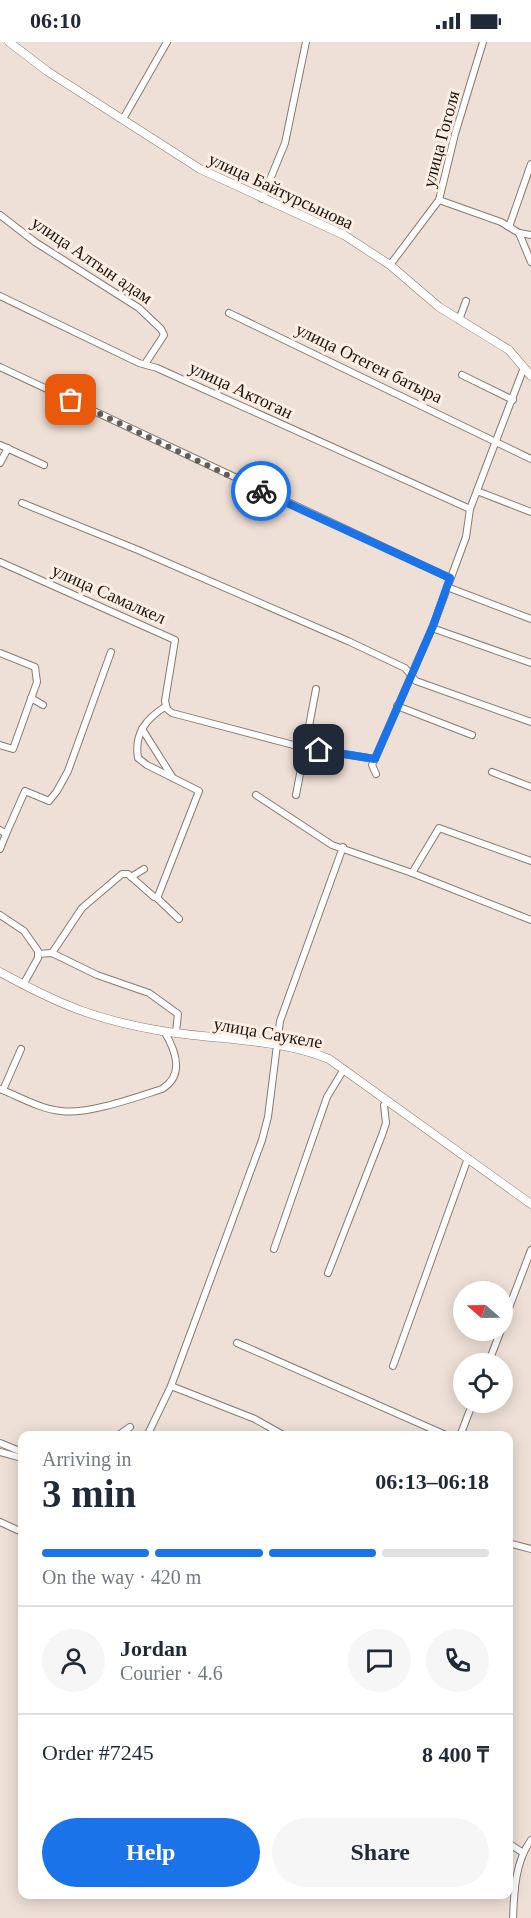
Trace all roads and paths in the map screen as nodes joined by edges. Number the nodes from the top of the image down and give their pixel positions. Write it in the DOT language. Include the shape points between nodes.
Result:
graph roads {
  1 [pos="9,42"];
  2 [pos="166,42"];
  3 [pos="306,42"];
  4 [pos="483,42"];
  5 [pos="123,119"];
  6 [pos="531,164"];
  7 [pos="262,199"];
  8 [pos="439,201"];
  9 [pos="0,215"];
  10 [pos="509,226"];
  11 [pos="519,233"];
  12 [pos="531,235"];
  13 [pos="531,262"];
  14 [pos="390,265"];
  15 [pos="0,296"];
  16 [pos="466,301"];
  17 [pos="229,313"];
  18 [pos="459,320"];
  19 [pos="145,364"];
  20 [pos="0,367"];
  21 [pos="523,370"];
  22 [pos="462,375"];
  23 [pos="531,376"];
  24 [pos="513,400"];
  25 [pos="495,442"];
  26 [pos="0,445"];
  27 [pos="8,448"];
  28 [pos="531,459"];
  29 [pos="0,463"];
  30 [pos="44,465"];
  31 [pos="477,491"];
  32 [pos="22,503"];
  33 [pos="470,509"];
  34 [pos="531,512"];
  35 [pos="0,562"];
  36 [pos="450,578"];
  37 [pos="447,587"];
  38 [pos="531,619"];
  39 [pos="432,628"];
  40 [pos="111,652"];
  41 [pos="0,653"];
  42 [pos="531,663"];
  43 [pos="411,675"];
  44 [pos="316,689"];
  45 [pos="31,698"];
  46 [pos="43,705"];
  47 [pos="166,706"];
  48 [pos="397,706"];
  49 [pos="531,722"];
  50 [pos="142,728"];
  51 [pos="471,735"];
  52 [pos="0,745"];
  53 [pos="305,748"];
  54 [pos="375,759"];
  55 [pos="492,772"];
  56 [pos="376,774"];
  57 [pos="174,778"];
  58 [pos="531,787"];
  59 [pos="256,795"];
  60 [pos="296,795"];
  61 [pos="3,832"];
  62 [pos="343,847"];
  63 [pos="0,849"];
  64 [pos="531,861"];
  65 [pos="144,869"];
  66 [pos="412,873"];
  67 [pos="131,877"];
  68 [pos="156,897"];
  69 [pos="0,915"];
  70 [pos="179,919"];
  71 [pos="531,920"];
  72 [pos="52,952"];
  73 [pos="38,954"];
  74 [pos="0,972"];
  75 [pos="23,985"];
  76 [pos="164,1031"];
  77 [pos="176,1032"];
  78 [pos="276,1046"];
  79 [pos="21,1048"];
  80 [pos="345,1069"];
  81 [pos="1,1089"];
  82 [pos="388,1101"];
  83 [pos="468,1158"];
  84 [pos="531,1204"];
  85 [pos="274,1249"];
  86 [pos="531,1250"];
  87 [pos="328,1273"];
  88 [pos="513,1297"];
  89 [pos="237,1343"];
  90 [pos="393,1366"];
  91 [pos="171,1386"];
  92 [pos="469,1413"];
  93 [pos="130,1427"];
  94 [pos="124,1431"];
  95 [pos="149,1431"];
  96 [pos="276,1431"];
  97 [pos="437,1431"];
  98 [pos="462,1431"];
  99 [pos="0,1443"];
  100 [pos="18,1450"];
  101 [pos="0,1452"];
  102 [pos="12,1456"];
  103 [pos="18,1457"];
  104 [pos="0,1459"];
  105 [pos="0,1522"];
  106 [pos="18,1530"];
  107 [pos="513,1544"];
  108 [pos="531,1549"];
  109 [pos="531,1840"];
  110 [pos="513,1846"];
  111 [pos="522,1852"];
  112 [pos="513,1918"];
  1 -- 5 [label="street, улица Байтурсынова"];
  2 -- 5 [label="street"];
  3 -- 7 [label="street" via="285,143"];
  4 -- 8 [label="street, улица Гоголя"];
  5 -- 7 [label="street, улица Байтурсынова" via="200,169"];
  6 -- 10 [label="street"];
  7 -- 14 [label="street, улица Байтурсынова" via="344,235"];
  8 -- 10 [label="street"];
  8 -- 14 [label="street, улица Гоголя"];
  9 -- 19 [label="street, улица Алтын адам" via="153,321 164,334"];
  10 -- 11 [label="street"];
  11 -- 12 [label="street"];
  11 -- 13 [label="street"];
  14 -- 18 [label="street, улица Байтурсынова"];
  15 -- 19 [label="street, улица Актоган"];
  16 -- 18 [label="street"];
  17 -- 25 [label="street, улица Отеген батыра"];
  18 -- 21 [label="street, улица Байтурсынова" via="509,350"];
  19 -- 33 [label="street, улица Актоган"];
  20 -- 36 [label="street"];
  21 -- 23 [label="street, улица Байтурсынова"];
  21 -- 24 [label="street"];
  22 -- 24 [label="street"];
  24 -- 25 [label="street"];
  25 -- 28 [label="street, улица Отеген батыра"];
  25 -- 31 [label="street"];
  26 -- 27 [label="street"];
  27 -- 29 [label="street"];
  27 -- 30 [label="street"];
  31 -- 33 [label="street"];
  31 -- 34 [label="street"];
  32 -- 43 [label="street" via="348,641 405,668"];
  33 -- 36 [label="street" via="466,537"];
  35 -- 47 [label="street, улица Самалкел" via="175,640"];
  36 -- 37 [label="street"];
  37 -- 38 [label="street"];
  37 -- 39 [label="street"];
  39 -- 42 [label="street"];
  39 -- 43 [label="street"];
  40 -- 61 [label="street" via="68,771 57,791 49,801 25,791"];
  41 -- 45 [label="street" via="35,667 37,682"];
  43 -- 48 [label="street"];
  43 -- 49 [label="street" via="416,681"];
  44 -- 53 [label="street"];
  45 -- 46 [label="street"];
  45 -- 52 [label="street" via="13,749"];
  47 -- 50 [label="street"];
  47 -- 53 [label="street" via="172,713"];
  48 -- 51 [label="street"];
  48 -- 54 [label="street"];
  50 -- 57 [label="street"];
  50 -- 57 [label="street" via="138,758"];
  53 -- 54 [label="street"];
  53 -- 60 [label="street"];
  54 -- 56 [label="street"];
  55 -- 58 [label="street"];
  57 -- 68 [label="street" via="199,791"];
  59 -- 62 [label="street" via="332,845"];
  61 -- 63 [label="street"];
  62 -- 66 [label="street"];
  62 -- 78 [label="street" via="302,955 280,1021"];
  64 -- 66 [label="street" via="439,828"];
  65 -- 67 [label="street"];
  66 -- 71 [label="street"];
  67 -- 68 [label="street"];
  67 -- 72 [label="street" via="122,874 82,908"];
  68 -- 70 [label="street"];
  69 -- 73 [label="street" via="24,931"];
  72 -- 73 [label="street"];
  72 -- 77 [label="street" via="97,975 158,998 178,1014"];
  73 -- 75 [label="street"];
  74 -- 75 [label="street, улица Саукеле"];
  75 -- 76 [label="street, улица Саукеле" via="74,1010"];
  76 -- 77 [label="street, улица Саукеле"];
  76 -- 81 [label="street" via="177,1066 171,1083 162,1089 99,1107 63,1112"];
  77 -- 78 [label="street, улица Саукеле"];
  78 -- 80 [label="street, улица Саукеле" via="313,1053"];
  78 -- 91 [label="street" via="262,1140"];
  79 -- 81 [label="street"];
  80 -- 82 [label="street, улица Саукеле"];
  80 -- 85 [label="street" via="327,1097"];
  82 -- 83 [label="street, улица Саукеле"];
  82 -- 87 [label="street" via="384,1105 386,1123 382,1135"];
  83 -- 84 [label="street, улица Саукеле"];
  83 -- 90 [label="street"];
  86 -- 88 [label="street"];
  89 -- 97 [label="street"];
  91 -- 95 [label="street"];
  91 -- 96 [label="street"];
  92 -- 98 [label="street"];
  93 -- 94 [label="street"];
  99 -- 100 [label="street"];
  101 -- 102 [label="street"];
  102 -- 103 [label="street"];
  102 -- 104 [label="street"];
  105 -- 106 [label="street"];
  107 -- 108 [label="street"];
  109 -- 111 [label="street"];
  110 -- 111 [label="street"];
  111 -- 112 [label="street"];
}
